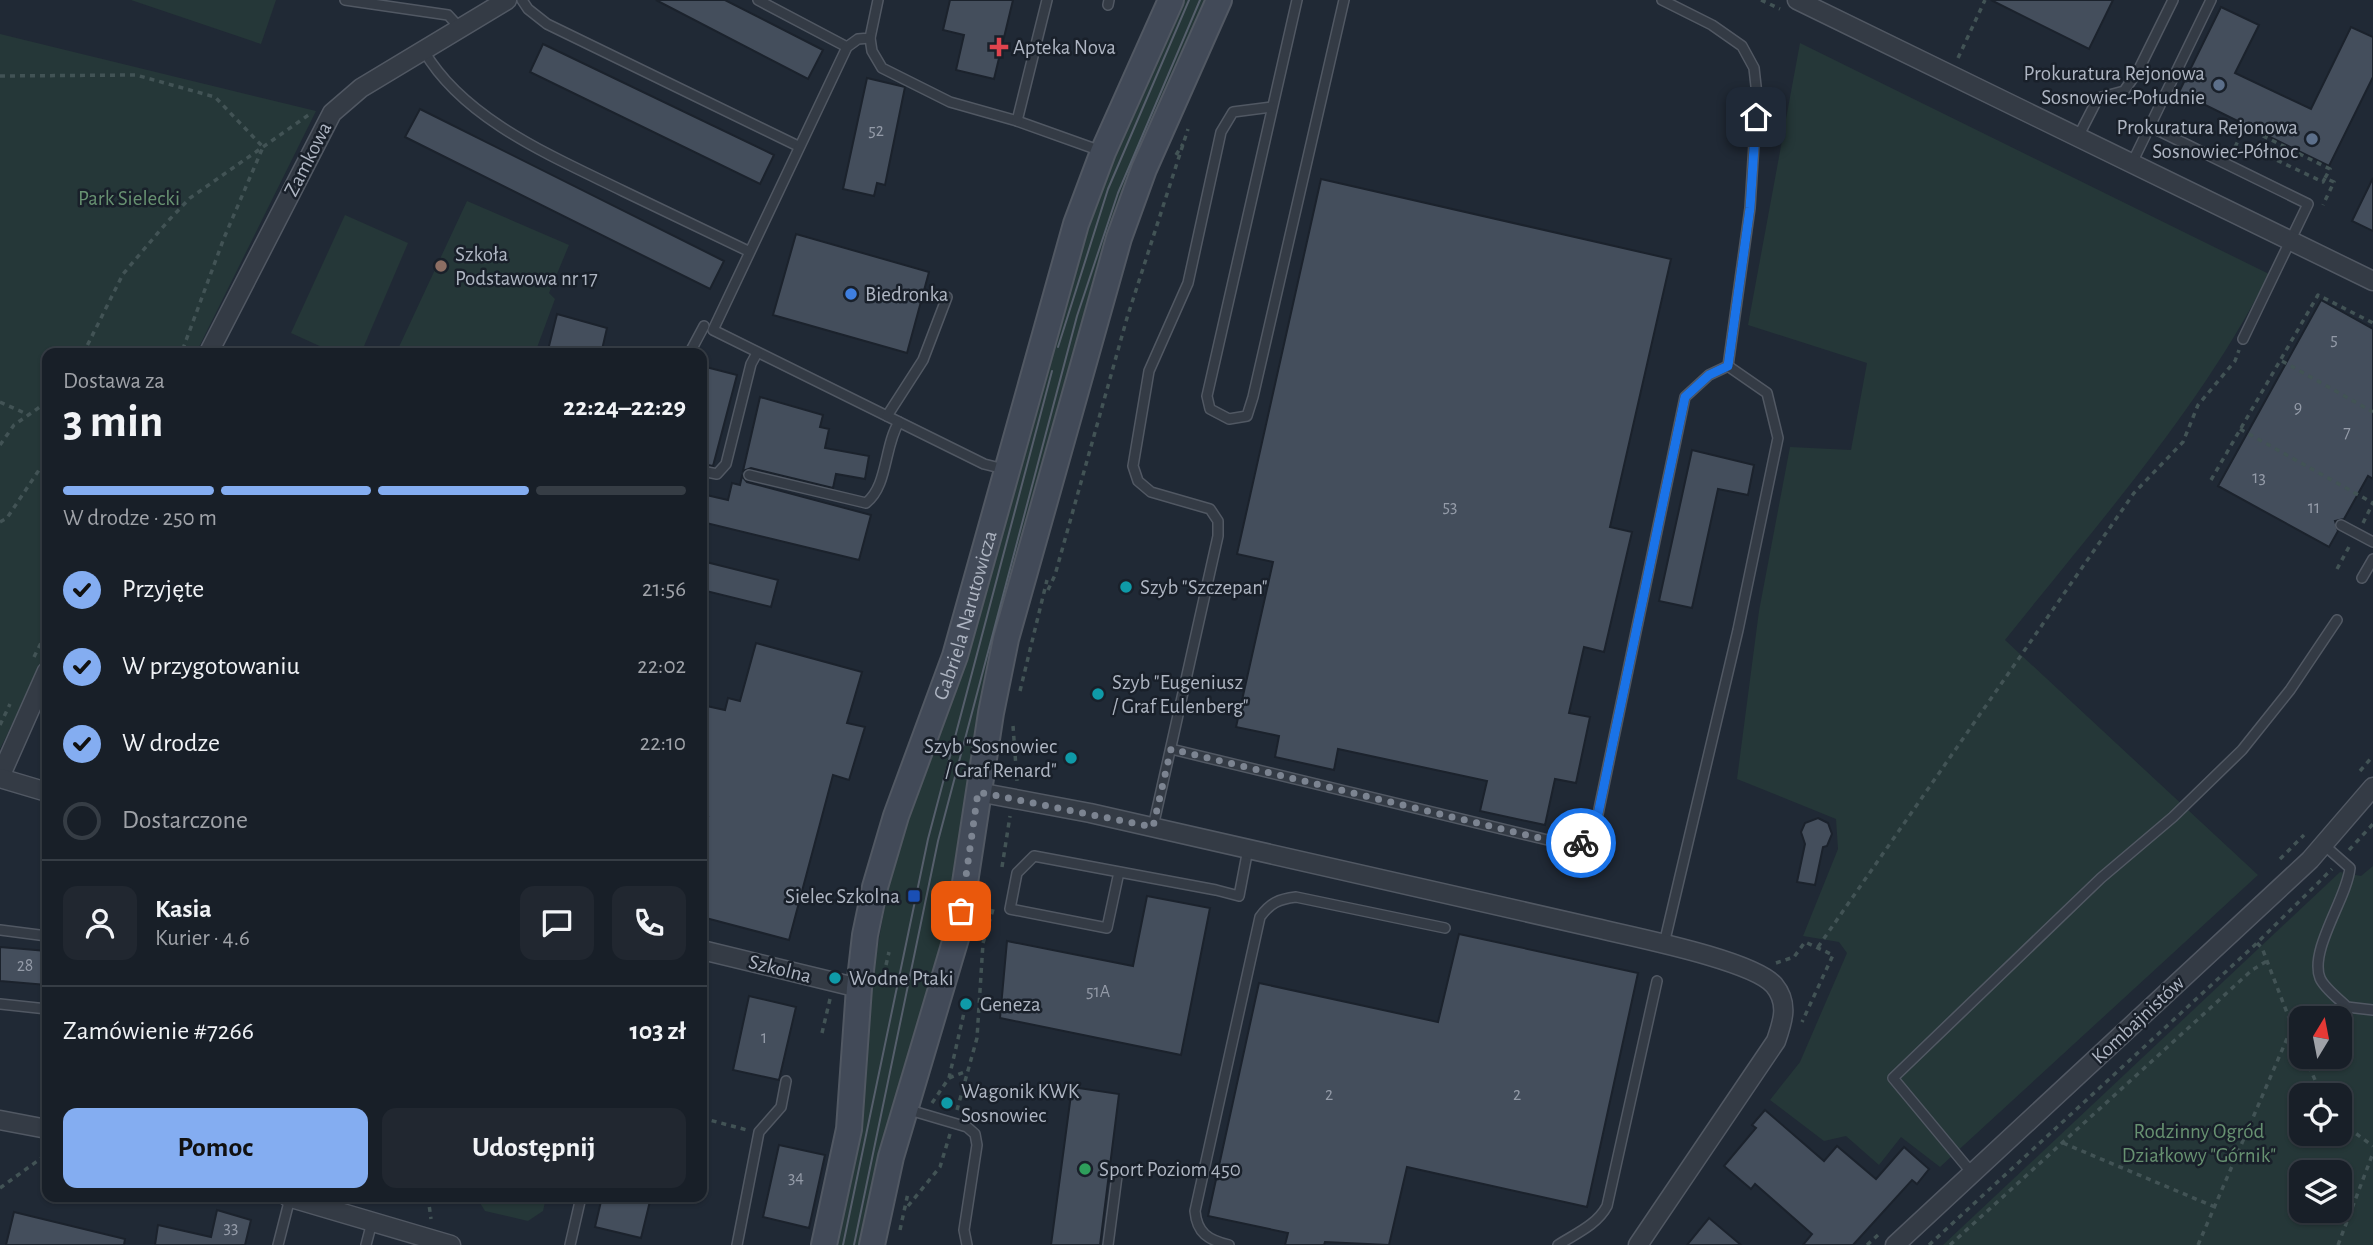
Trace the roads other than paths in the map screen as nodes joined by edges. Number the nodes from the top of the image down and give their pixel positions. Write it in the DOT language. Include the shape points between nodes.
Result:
graph roads {
  1 [pos="345,0"];
  2 [pos="507,0"];
  3 [pos="522,0"];
  4 [pos="758,0"];
  5 [pos="878,0"];
  6 [pos="1047,0"];
  7 [pos="1171,0"];
  8 [pos="1219,0"];
  9 [pos="1297,0"];
  10 [pos="1344,0"];
  11 [pos="1662,0"];
  12 [pos="2173,0"];
  13 [pos="2211,0"];
  14 [pos="1808,3"];
  15 [pos="461,29"];
  16 [pos="870,38"];
  17 [pos="847,47"];
  18 [pos="424,51"];
  19 [pos="1272,107"];
  20 [pos="1017,121"];
  21 [pos="2149,126"];
  22 [pos="2078,137"];
  23 [pos="798,146"];
  24 [pos="1103,152"];
  25 [pos="2132,163"];
  26 [pos="2290,241"];
  27 [pos="748,251"];
  28 [pos="2373,281"];
  29 [pos="947,297"];
  30 [pos="704,326"];
  31 [pos="2244,339"];
  32 [pos="211,348"];
  33 [pos="693,348"];
  34 [pos="757,353"];
  35 [pos="1728,366"];
  36 [pos="887,416"];
  37 [pos="899,422"];
  38 [pos="1007,470"];
  39 [pos="707,472"];
  40 [pos="749,475"];
  41 [pos="2341,525"];
  42 [pos="2373,542"];
  43 [pos="2373,559"];
  44 [pos="2362,578"];
  45 [pos="2337,620"];
  46 [pos="42,682"];
  47 [pos="1171,749"];
  48 [pos="0,777"];
  49 [pos="2373,786"];
  50 [pos="42,790"];
  51 [pos="978,792"];
  52 [pos="1153,827"];
  53 [pos="2324,845"];
  54 [pos="1248,849"];
  55 [pos="1119,872"];
  56 [pos="1444,928"];
  57 [pos="0,930"];
  58 [pos="42,935"];
  59 [pos="1664,944"];
  60 [pos="707,951"];
  61 [pos="1657,981"];
  62 [pos="859,988"];
  63 [pos="0,1004"];
  64 [pos="42,1008"];
  65 [pos="2373,1010"];
  66 [pos="786,1081"];
  67 [pos="905,1108"];
  68 [pos="0,1119"];
  69 [pos="42,1128"];
  70 [pos="1972,1173"];
  71 [pos="1117,1176"];
  72 [pos="288,1202"];
  73 [pos="306,1202"];
  74 [pos="580,1202"];
  75 [pos="372,1222"];
  76 [pos="1203,1235"];
  77 [pos="278,1245"];
  78 [pos="366,1245"];
  79 [pos="451,1245"];
  80 [pos="570,1245"];
  81 [pos="737,1245"];
  82 [pos="824,1245"];
  83 [pos="872,1245"];
  84 [pos="967,1245"];
  85 [pos="1108,1245"];
  86 [pos="1198,1245"];
  87 [pos="1229,1245"];
  88 [pos="1558,1245"];
  89 [pos="1638,1245"];
  90 [pos="1895,1245"];
  1 -- 15 [label="lane" via="449,15"];
  2 -- 15 [label="street, Zamkowa"];
  3 -- 23 [label="lane" via="547,24"];
  4 -- 17 [label="lane"];
  5 -- 16 [label="lane"];
  6 -- 20 [label="lane"];
  7 -- 24 [label="street, Gabriela Narutowicza"];
  8 -- 51 [label="street" via="1144,169 1119,238 1006,639"];
  9 -- 19 [label="lane"];
  10 -- 19 [label="lane" via="1253,397 1247,416 1229,419 1210,409 1207,397"];
  11 -- 35 [label="lane" via="1712,24 1742,46 1754,68 1757,95 1750,208"];
  12 -- 22 [label="lane" via="2138,71 2124,91 2098,98"];
  13 -- 21 [label="lane"];
  14 -- 22 [label="street"];
  15 -- 18 [label="street, Zamkowa"];
  16 -- 17 [label="lane"];
  16 -- 20 [label="lane" via="882,68 950,103"];
  17 -- 23 [label="lane"];
  18 -- 27 [label="lane" via="486,118 539,150"];
  18 -- 32 [label="street, Zamkowa" via="360,88 332,113"];
  19 -- 47 [label="lane" via="1233,113 1221,132 1188,283 1149,371 1137,433 1133,466 1138,481 1151,492 1210,509 1218,521"];
  20 -- 24 [label="lane"];
  21 -- 25 [label="lane"];
  21 -- 26 [label="lane" via="2308,204"];
  22 -- 25 [label="street"];
  23 -- 27 [label="lane"];
  24 -- 38 [label="street, Gabriela Narutowicza" via="1076,224"];
  25 -- 26 [label="street"];
  26 -- 28 [label="street"];
  26 -- 31 [label="lane"];
  27 -- 34 [label="lane" via="713,330"];
  29 -- 36 [label="lane" via="923,360"];
  30 -- 33 [label="lane"];
  34 -- 36 [label="lane"];
  34 -- 39 [label="lane" via="726,464 717,474"];
  35 -- 47 [label="lane" via="1709,375 1685,397 1598,814 1586,843 1556,842"];
  35 -- 59 [label="lane" via="1767,393 1778,438"];
  36 -- 37 [label="lane"];
  37 -- 38 [label="lane" via="984,464"];
  37 -- 40 [label="lane" via="890,437 875,496 866,503"];
  38 -- 62 [label="street, Gabriela Narutowicza" via="956,656 896,816 875,887"];
  41 -- 42 [label="lane"];
  43 -- 44 [label="lane"];
  45 -- 70 [label="lane" via="2242,750 1893,1078"];
  46 -- 48 [label="street"];
  47 -- 52 [label="lane"];
  48 -- 50 [label="street"];
  49 -- 53 [label="street, Kombajnistów"];
  51 -- 52 [label="street" via="1012,806"];
  51 -- 67 [label="street" via="957,935"];
  52 -- 54 [label="street"];
  53 -- 65 [label="lane" via="2350,867 2350,874 2319,956 2320,979 2347,1007"];
  53 -- 70 [label="street, Kombajnistów"];
  54 -- 55 [label="lane" via="1239,896"];
  54 -- 59 [label="street"];
  55 -- 55 [label="lane" via="1034,856 1017,873 1010,909 1107,928"];
  56 -- 76 [label="lane" via="1296,897 1268,906 1260,917 1195,1211"];
  57 -- 58 [label="lane"];
  59 -- 89 [label="street" via="1763,976 1774,985 1784,1009 1775,1043"];
  60 -- 62 [label="street, Szkolna"];
  61 -- 88 [label="lane" via="1606,1206 1602,1215"];
  62 -- 82 [label="street, Gabriela Narutowicza" via="849,1129"];
  63 -- 64 [label="lane"];
  66 -- 81 [label="lane" via="781,1107 758,1132"];
  67 -- 83 [label="street"];
  67 -- 84 [label="lane" via="975,1134 964,1230"];
  68 -- 69 [label="street"];
  70 -- 90 [label="street, Kombajnistów"];
  71 -- 85 [label="lane"];
  72 -- 77 [label="lane"];
  73 -- 75 [label="street"];
  74 -- 80 [label="lane"];
  75 -- 78 [label="lane"];
  75 -- 79 [label="street"];
  76 -- 86 [label="lane"];
  76 -- 87 [label="lane"];
}
